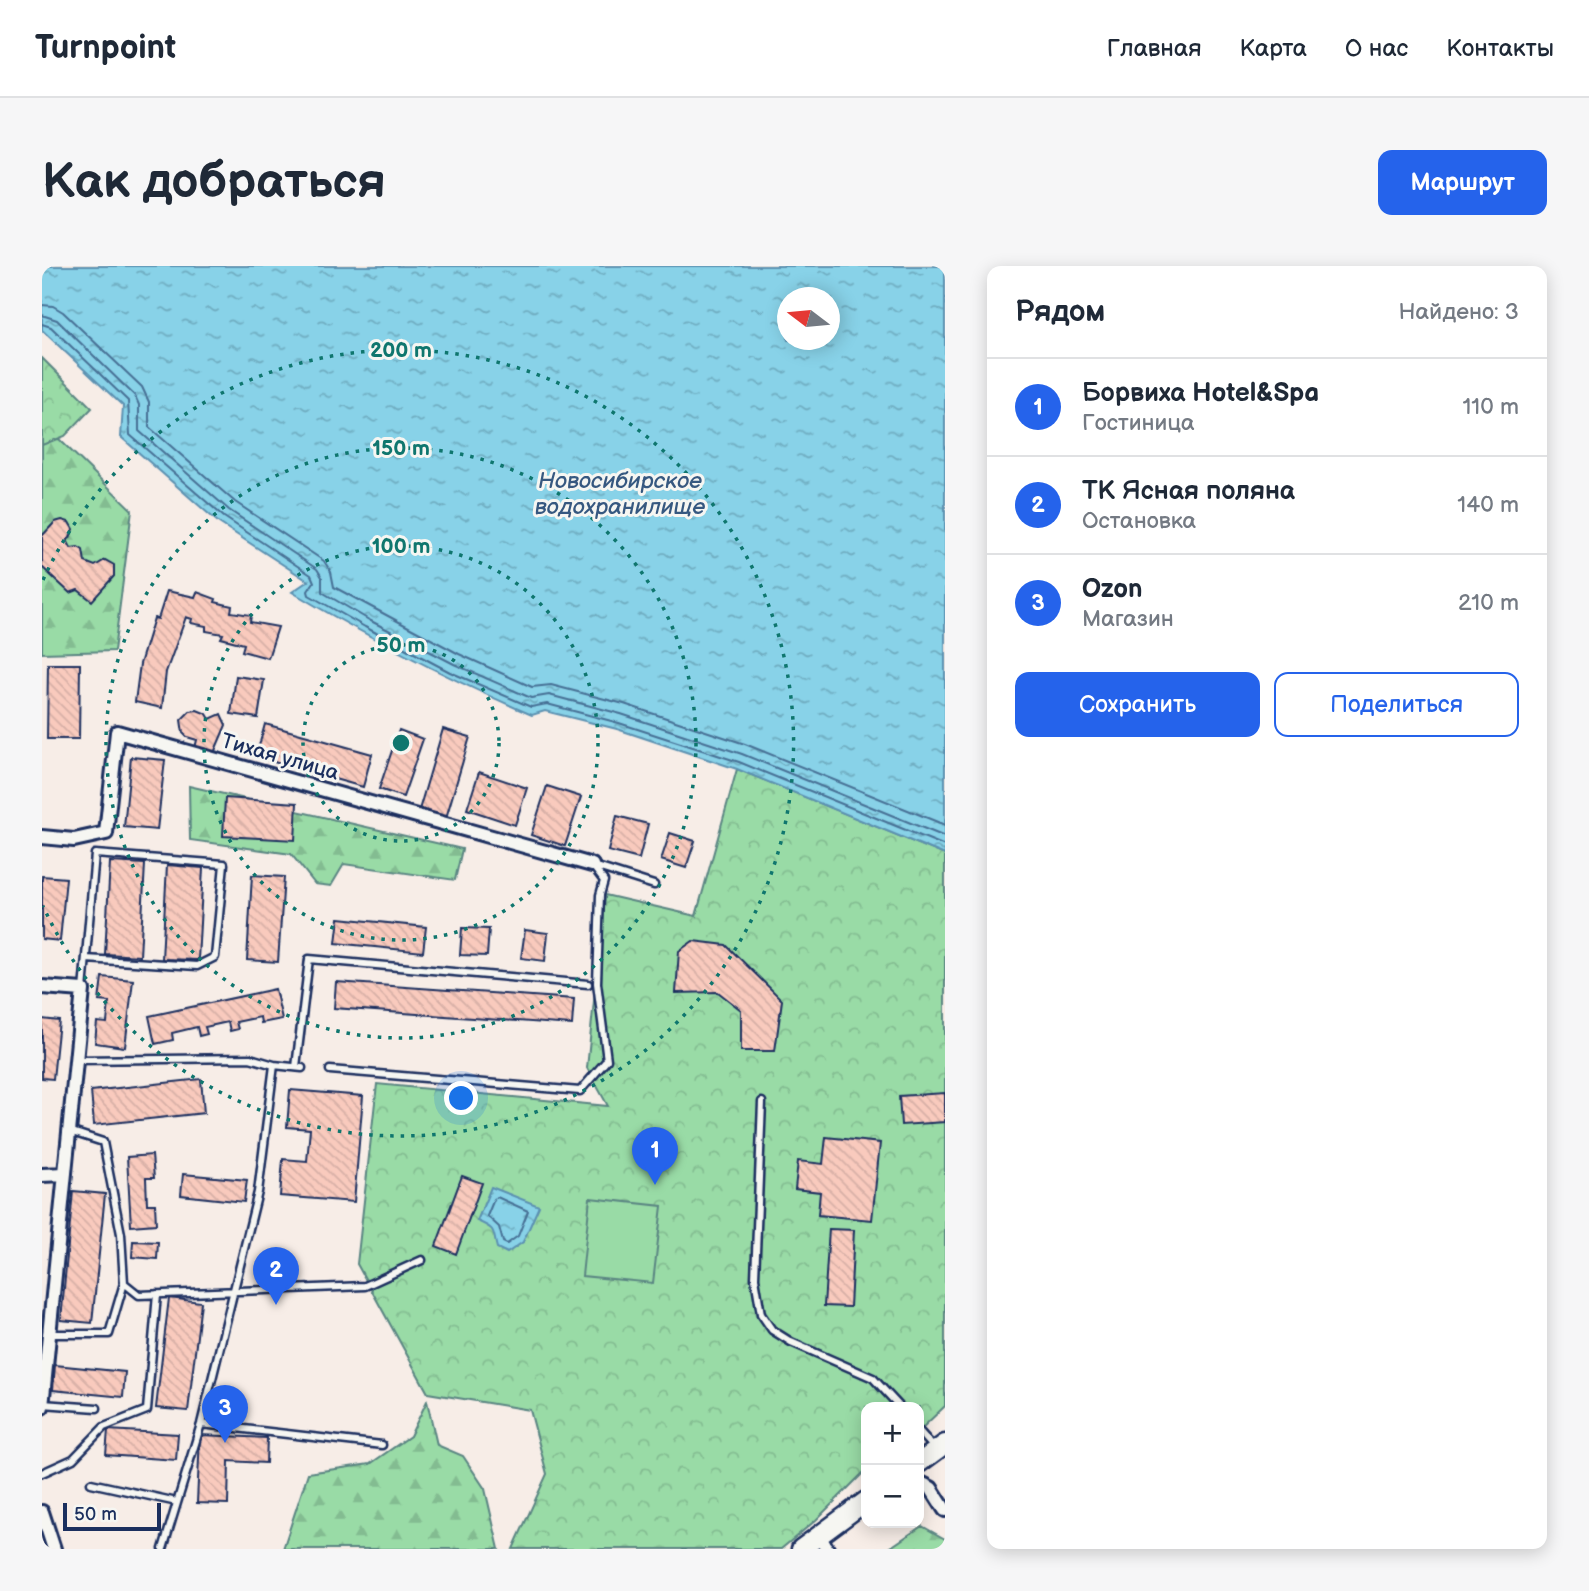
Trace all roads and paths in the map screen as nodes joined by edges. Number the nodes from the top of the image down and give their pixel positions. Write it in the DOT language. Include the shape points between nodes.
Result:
graph roads {
  1 [pos="42,837"];
  2 [pos="592,865"];
  3 [pos="654,885"];
  4 [pos="86,959"];
  5 [pos="588,984"];
  6 [pos="42,988"];
  7 [pos="83,990"];
  8 [pos="75,1060"];
  9 [pos="274,1065"];
  10 [pos="330,1070"];
  11 [pos="762,1102"];
  12 [pos="68,1130"];
  13 [pos="64,1174"];
  14 [pos="42,1175"];
  15 [pos="422,1260"];
  16 [pos="124,1283"];
  17 [pos="233,1292"];
  18 [pos="157,1294"];
  19 [pos="48,1334"];
  20 [pos="895,1402"];
  21 [pos="42,1405"];
  22 [pos="97,1408"];
  23 [pos="201,1424"];
  24 [pos="924,1435"];
  25 [pos="382,1445"];
  26 [pos="941,1448"];
  27 [pos="924,1460"];
  28 [pos="42,1473"];
  29 [pos="91,1483"];
  30 [pos="924,1484"];
  31 [pos="177,1502"];
  32 [pos="861,1506"];
  33 [pos="945,1510"];
  34 [pos="42,1512"];
  35 [pos="823,1542"];
  36 [pos="54,1549"];
  37 [pos="163,1549"];
  38 [pos="801,1549"];
  1 -- 2 [label="street, Тихая улица" via="74,840 106,833 117,732"];
  2 -- 3 [label="lane"];
  2 -- 10 [label="lane" via="604,881 597,983 607,1060 580,1091"];
  4 -- 4 [label="lane" via="95,853 224,864 215,957 197,966"];
  4 -- 7 [label="lane"];
  5 -- 9 [label="lane" via="309,959 299,1067"];
  6 -- 7 [label="street"];
  7 -- 8 [label="street"];
  8 -- 9 [label="lane" via="250,1058"];
  8 -- 12 [label="street"];
  9 -- 17 [label="lane" via="258,1192"];
  11 -- 20 [label="lane" via="755,1278 761,1314 772,1330 791,1342 873,1378"];
  12 -- 13 [label="street"];
  12 -- 16 [label="lane" via="103,1142 121,1234"];
  13 -- 14 [label="street"];
  13 -- 19 [label="street"];
  15 -- 17 [label="lane" via="365,1286"];
  16 -- 18 [label="lane" via="139,1294"];
  16 -- 19 [label="lane" via="109,1334"];
  17 -- 18 [label="lane"];
  17 -- 23 [label="lane"];
  18 -- 28 [label="lane" via="147,1410 104,1427 73,1459"];
  19 -- 21 [label="street"];
  21 -- 22 [label="lane"];
  23 -- 25 [label="lane"];
  23 -- 31 [label="lane"];
  24 -- 26 [label="lane"];
  26 -- 27 [label="street"];
  29 -- 31 [label="lane"];
  30 -- 33 [label="street"];
  31 -- 37 [label="lane"];
  32 -- 35 [label="street"];
  34 -- 36 [label="street"];
  35 -- 38 [label="street"];
}
